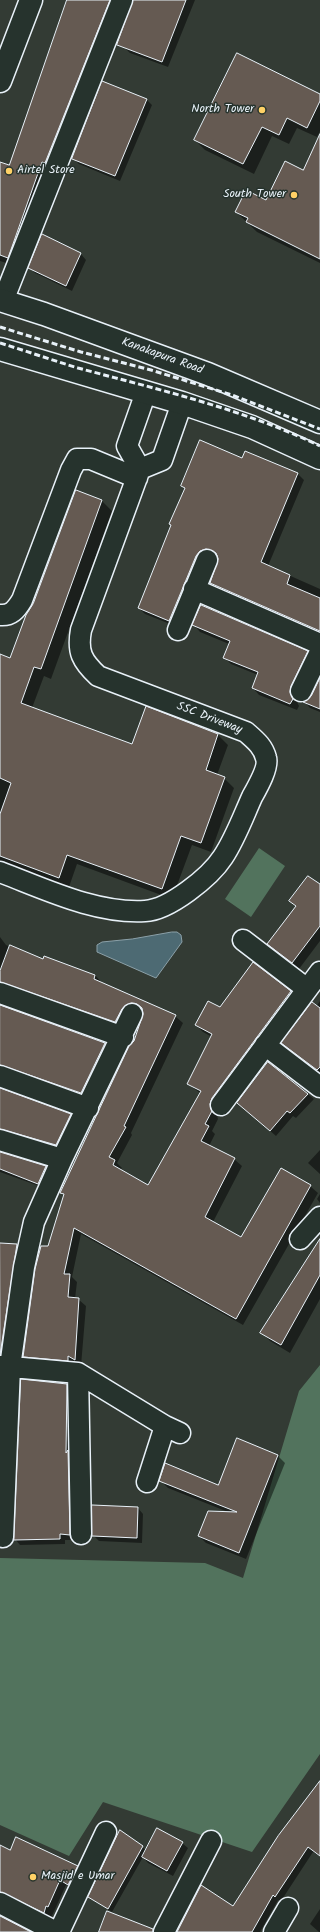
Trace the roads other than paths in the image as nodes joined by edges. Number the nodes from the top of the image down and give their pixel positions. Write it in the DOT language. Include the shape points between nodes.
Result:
graph roads {
  1 [pos="31,0"];
  2 [pos="122,0"];
  3 [pos="0,81"];
  4 [pos="1,301"];
  5 [pos="0,349"];
  6 [pos="146,392"];
  7 [pos="182,403"];
  8 [pos="320,422"];
  9 [pos="320,458"];
  10 [pos="139,473"];
  11 [pos="207,560"];
  12 [pos="194,589"];
  13 [pos="0,615"];
  14 [pos="178,630"];
  15 [pos="320,644"];
  16 [pos="320,652"];
  17 [pos="301,691"];
  18 [pos="0,872"];
  19 [pos="243,940"];
  20 [pos="320,972"];
  21 [pos="308,989"];
  22 [pos="0,993"];
  23 [pos="132,1014"];
  24 [pos="122,1037"];
  25 [pos="264,1045"];
  26 [pos="0,1076"];
  27 [pos="320,1088"];
  28 [pos="221,1105"];
  29 [pos="88,1108"];
  30 [pos="0,1140"];
  31 [pos="62,1159"];
  32 [pos="320,1217"];
  33 [pos="300,1239"];
  34 [pos="5,1367"];
  35 [pos="78,1373"];
  36 [pos="147,1482"];
  37 [pos="81,1534"];
  38 [pos="3,1537"];
  39 [pos="106,1832"];
  40 [pos="211,1841"];
  41 [pos="0,1903"];
  42 [pos="288,1908"];
  43 [pos="52,1931"];
  44 [pos="164,1932"];
  45 [pos="274,1932"];
  1 -- 3 [label="highway"];
  2 -- 4 [label="street"];
  4 -- 8 [label="highway, Kanakapura Road" via="44,314 208,374"];
  5 -- 6 [label="highway"];
  6 -- 7 [label="highway"];
  6 -- 10 [label="street" via="127,446"];
  7 -- 9 [label="highway" via="252,427"];
  7 -- 10 [label="street" via="162,460"];
  10 -- 13 [label="street" via="91,459 77,459 70,470 22,600 17,609 8,616"];
  10 -- 18 [label="street, SSC Driveway" via="81,630 81,654 87,666 98,676 246,732 260,744 267,759 262,778 223,858 184,895 163,908 146,912 79,902"];
  11 -- 12 [label="street"];
  12 -- 14 [label="street"];
  12 -- 15 [label="street"];
  16 -- 17 [label="street"];
  19 -- 21 [label="street"];
  20 -- 21 [label="street"];
  21 -- 25 [label="street"];
  22 -- 24 [label="street"];
  23 -- 24 [label="street"];
  24 -- 29 [label="street"];
  25 -- 27 [label="street"];
  25 -- 28 [label="street"];
  26 -- 29 [label="street"];
  29 -- 31 [label="street"];
  30 -- 31 [label="street"];
  31 -- 34 [label="street" via="34,1222"];
  32 -- 33 [label="street"];
  34 -- 35 [label="street"];
  34 -- 38 [label="street"];
  35 -- 36 [label="street" via="173,1429"];
  35 -- 37 [label="street"];
  39 -- 43 [label="street"];
  40 -- 44 [label="street"];
  41 -- 43 [label="street"];
  42 -- 45 [label="street"];
}
